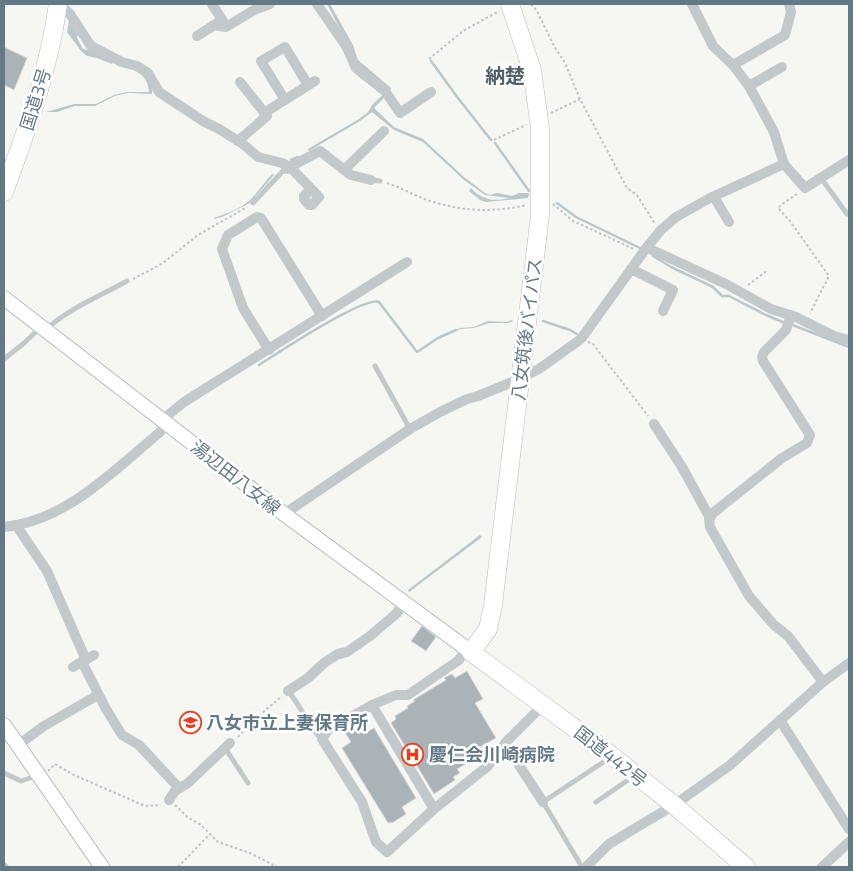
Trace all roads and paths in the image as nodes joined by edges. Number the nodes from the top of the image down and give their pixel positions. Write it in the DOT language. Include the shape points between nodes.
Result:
graph roads {
  1 [pos="59,4"];
  2 [pos="212,4"];
  3 [pos="270,4"];
  4 [pos="317,4"];
  5 [pos="532,4"];
  6 [pos="692,4"];
  7 [pos="788,4"];
  8 [pos="505,6"];
  9 [pos="221,24"];
  10 [pos="197,36"];
  11 [pos="429,59"];
  12 [pos="733,65"];
  13 [pos="782,67"];
  14 [pos="240,82"];
  15 [pos="749,86"];
  16 [pos="431,92"];
  17 [pos="580,99"];
  18 [pos="285,100"];
  19 [pos="264,113"];
  20 [pos="548,115"];
  21 [pos="530,123"];
  22 [pos="384,131"];
  23 [pos="494,140"];
  24 [pos="238,141"];
  25 [pos="784,164"];
  26 [pos="848,164"];
  27 [pos="287,169"];
  28 [pos="344,170"];
  29 [pos="821,178"];
  30 [pos="376,180"];
  31 [pos="805,188"];
  32 [pos="311,189"];
  33 [pos="4,192"];
  34 [pos="714,196"];
  35 [pos="253,203"];
  36 [pos="551,203"];
  37 [pos="532,204"];
  38 [pos="846,214"];
  39 [pos="730,222"];
  40 [pos="661,230"];
  41 [pos="645,250"];
  42 [pos="407,262"];
  43 [pos="631,269"];
  44 [pos="768,270"];
  45 [pos="128,282"];
  46 [pos="739,292"];
  47 [pos="4,298"];
  48 [pos="663,311"];
  49 [pos="791,315"];
  50 [pos="322,316"];
  51 [pos="806,321"];
  52 [pos="44,329"];
  53 [pos="581,339"];
  54 [pos="849,340"];
  55 [pos="269,350"];
  56 [pos="4,359"];
  57 [pos="375,366"];
  58 [pos="520,379"];
  59 [pos="164,422"];
  60 [pos="654,424"];
  61 [pos="410,430"];
  62 [pos="284,514"];
  63 [pos="710,518"];
  64 [pos="16,525"];
  65 [pos="4,527"];
  66 [pos="404,602"];
  67 [pos="469,650"];
  68 [pos="849,663"];
  69 [pos="823,682"];
  70 [pos="288,691"];
  71 [pos="98,695"];
  72 [pos="372,705"];
  73 [pos="543,705"];
  74 [pos="780,720"];
  75 [pos="4,725"];
  76 [pos="322,739"];
  77 [pos="18,745"];
  78 [pos="228,746"];
  79 [pos="503,748"];
  80 [pos="604,761"];
  81 [pos="4,773"];
  82 [pos="634,773"];
  83 [pos="40,777"];
  84 [pos="248,783"];
  85 [pos="179,788"];
  86 [pos="169,800"];
  87 [pos="543,802"];
  88 [pos="596,802"];
  89 [pos="674,805"];
  90 [pos="434,809"];
  91 [pos="849,829"];
  92 [pos="210,834"];
  93 [pos="849,842"];
  94 [pos="102,867"];
  95 [pos="178,867"];
  96 [pos="277,867"];
  97 [pos="584,867"];
  98 [pos="746,867"];
  99 [pos="822,867"];
  1 -- 24 [label="street" via="70,14 91,46 148,73 159,92"];
  1 -- 33 [label="highway, 国道3号" via="33,110"];
  2 -- 9 [label="street"];
  3 -- 9 [label="street"];
  4 -- 16 [label="street" via="346,46 356,68 384,91 400,112"];
  5 -- 17 [label="path" via="565,63"];
  6 -- 12 [label="street" via="713,46"];
  7 -- 12 [label="street" via="791,12 786,35"];
  8 -- 11 [label="path" via="454,38"];
  8 -- 58 [label="highway, 八女筑後バイパス" via="532,70 540,128 540,216"];
  9 -- 10 [label="street"];
  12 -- 15 [label="street"];
  13 -- 15 [label="street"];
  14 -- 19 [label="street"];
  15 -- 25 [label="street" via="774,132"];
  17 -- 20 [label="path"];
  17 -- 40 [label="path" via="627,188 637,194"];
  18 -- 18 [label="street" via="312,83 289,46 261,62"];
  18 -- 19 [label="street"];
  19 -- 24 [label="street" via="267,116"];
  21 -- 23 [label="path"];
  22 -- 28 [label="street"];
  24 -- 27 [label="street" via="258,157 282,163"];
  25 -- 31 [label="street"];
  25 -- 34 [label="street"];
  26 -- 29 [label="street"];
  27 -- 28 [label="street" via="320,150"];
  27 -- 32 [label="street"];
  27 -- 35 [label="lane"];
  28 -- 30 [label="street" via="351,175"];
  29 -- 31 [label="street"];
  29 -- 38 [label="lane"];
  30 -- 37 [label="path" via="435,203 495,211"];
  31 -- 51 [label="path" via="778,208 829,276"];
  34 -- 39 [label="street"];
  34 -- 40 [label="street" via="676,217"];
  35 -- 45 [label="path" via="198,235 163,263"];
  36 -- 41 [label="path" via="573,221"];
  40 -- 41 [label="street"];
  41 -- 43 [label="street"];
  41 -- 46 [label="street" via="652,250"];
  42 -- 50 [label="street"];
  43 -- 48 [label="street" via="673,290"];
  43 -- 53 [label="street"];
  44 -- 46 [label="path"];
  45 -- 52 [label="lane"];
  46 -- 49 [label="street" via="771,309"];
  47 -- 52 [label="main road, 湯辺田八女線"];
  49 -- 51 [label="street"];
  49 -- 63 [label="street" via="786,330 762,357 810,435 810,440 782,458 712,513"];
  50 -- 55 [label="street"];
  50 -- 55 [label="street" via="261,218 256,217 235,229 228,235 222,249 243,308"];
  51 -- 54 [label="street"];
  52 -- 56 [label="lane"];
  52 -- 59 [label="main road, 湯辺田八女線"];
  53 -- 58 [label="street"];
  53 -- 60 [label="path" via="593,344"];
  55 -- 59 [label="street" via="184,402"];
  57 -- 61 [label="lane"];
  58 -- 61 [label="street" via="467,399"];
  58 -- 67 [label="highway, 八女筑後バイパス" via="493,605 488,629"];
  59 -- 62 [label="main road, 湯辺田八女線"];
  59 -- 64 [label="street" via="159,433 99,485 47,517"];
  60 -- 63 [label="street"];
  61 -- 62 [label="street"];
  62 -- 66 [label="main road, 湯辺田八女線"];
  63 -- 69 [label="street" via="710,527 749,596 788,636"];
  64 -- 65 [label="street"];
  64 -- 71 [label="street" via="47,571"];
  66 -- 67 [label="main road, 湯辺田八女線"];
  66 -- 70 [label="street" via="397,613 370,636 324,663"];
  67 -- 72 [label="street" via="408,695 396,695"];
  67 -- 73 [label="highway, 国道442号"];
  68 -- 69 [label="street"];
  69 -- 74 [label="street"];
  70 -- 76 [label="lane"];
  70 -- 78 [label="path"];
  71 -- 77 [label="street"];
  71 -- 85 [label="street" via="122,735 139,745"];
  72 -- 76 [label="street" via="329,729"];
  72 -- 90 [label="street"];
  73 -- 79 [label="street"];
  73 -- 82 [label="highway, 国道442号"];
  74 -- 89 [label="street" via="729,766"];
  74 -- 91 [label="street"];
  75 -- 77 [label="main road"];
  76 -- 90 [label="street" via="362,802 376,842 387,852"];
  77 -- 83 [label="main road"];
  78 -- 84 [label="lane"];
  78 -- 85 [label="street"];
  79 -- 87 [label="street" via="515,759"];
  79 -- 90 [label="street" via="488,766"];
  80 -- 87 [label="lane"];
  81 -- 83 [label="lane" via="21,781"];
  82 -- 88 [label="lane"];
  82 -- 89 [label="highway, 国道442号"];
  83 -- 86 [label="path" via="55,764 145,806 162,805"];
  83 -- 94 [label="main road"];
  85 -- 86 [label="street"];
  86 -- 92 [label="path"];
  87 -- 97 [label="lane"];
  89 -- 97 [label="street" via="609,844"];
  89 -- 98 [label="highway, 国道442号"];
  92 -- 95 [label="path"];
  92 -- 96 [label="path" via="218,842"];
  93 -- 99 [label="street"];
}
